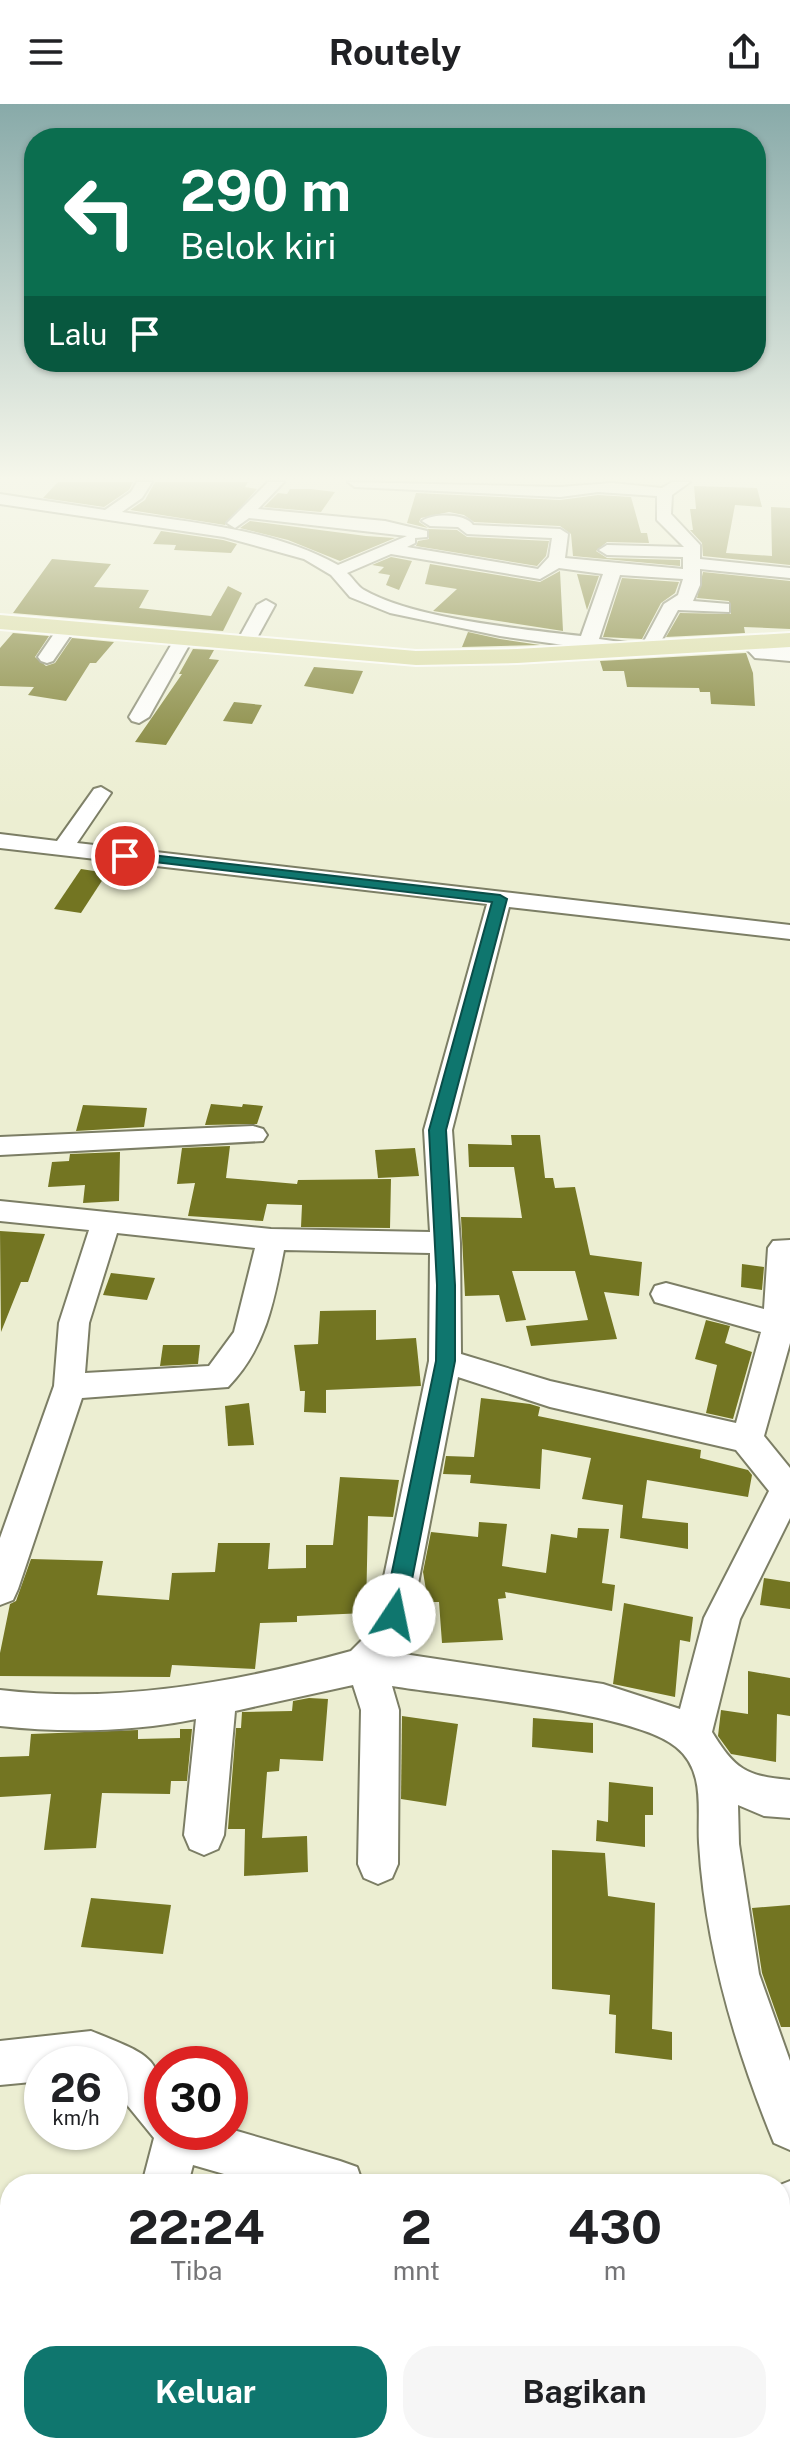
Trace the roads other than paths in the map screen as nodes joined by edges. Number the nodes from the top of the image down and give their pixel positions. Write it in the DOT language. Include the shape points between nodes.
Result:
graph roads {
  1 [pos="355,592"];
  2 [pos="605,592"];
  3 [pos="687,592"];
  4 [pos="266,605"];
  5 [pos="676,605"];
  6 [pos="723,608"];
  7 [pos="0,622"];
  8 [pos="66,629"];
  9 [pos="183,640"];
  10 [pos="790,640"];
  11 [pos="749,642"];
  12 [pos="244,645"];
  13 [pos="586,647"];
  14 [pos="643,648"];
  15 [pos="790,655"];
  16 [pos="47,657"];
  17 [pos="139,717"];
  18 [pos="101,793"];
  19 [pos="0,841"];
  20 [pos="63,848"];
  21 [pos="500,899"];
  22 [pos="790,932"];
  23 [pos="253,1135"];
  24 [pos="0,1146"];
  25 [pos="0,1211"];
  26 [pos="107,1222"];
  27 [pos="271,1239"];
  28 [pos="445,1243"];
  29 [pos="783,1248"];
  30 [pos="666,1294"];
  31 [pos="779,1325"];
  32 [pos="445,1361"];
  33 [pos="70,1386"];
  34 [pos="747,1439"];
  35 [pos="789,1491"];
  36 [pos="0,1589"];
  37 [pos="362,1665"];
  38 [pos="217,1698"];
  39 [pos="0,1708"];
  40 [pos="692,1735"];
  41 [pos="718,1777"];
  42 [pos="790,1799"];
  43 [pos="204,1835"];
  44 [pos="378,1864"];
  45 [pos="0,2063"];
  46 [pos="144,2091"];
  47 [pos="790,2127"];
  48 [pos="169,2150"];
  49 [pos="237,2150"];
  50 [pos="166,2174"];
  51 [pos="310,2174"];
  1 -- 13 [label="street" via="396,609"];
  2 -- 13 [label="street"];
  3 -- 5 [label="street"];
  4 -- 12 [label="street"];
  5 -- 6 [label="street"];
  5 -- 14 [label="street"];
  7 -- 8 [label="main road"];
  8 -- 9 [label="main road"];
  8 -- 16 [label="street"];
  9 -- 12 [label="main road"];
  9 -- 17 [label="street"];
  10 -- 11 [label="main road"];
  11 -- 14 [label="main road"];
  11 -- 15 [label="street" via="761,654"];
  12 -- 13 [label="main road" via="416,658"];
  13 -- 14 [label="main road"];
  18 -- 20 [label="street"];
  19 -- 20 [label="street"];
  20 -- 21 [label="street"];
  21 -- 22 [label="street"];
  21 -- 28 [label="street" via="438,1130"];
  23 -- 24 [label="street"];
  25 -- 26 [label="street"];
  26 -- 27 [label="street"];
  26 -- 33 [label="street" via="77,1308"];
  27 -- 28 [label="street"];
  27 -- 33 [label="street" via="255,1316 240,1351 217,1378"];
  28 -- 32 [label="street"];
  29 -- 31 [label="street"];
  30 -- 31 [label="street"];
  31 -- 34 [label="street" via="768,1380"];
  32 -- 34 [label="street" via="550,1394"];
  32 -- 37 [label="street" via="394,1615 383,1643"];
  33 -- 36 [label="street"];
  34 -- 35 [label="street"];
  35 -- 40 [label="street" via="722,1618"];
  37 -- 38 [label="street"];
  37 -- 40 [label="street" via="603,1701"];
  37 -- 44 [label="street" via="380,1710"];
  38 -- 39 [label="street" via="170,1707 34,1712"];
  38 -- 43 [label="street"];
  40 -- 41 [label="street"];
  41 -- 42 [label="street" via="764,1797"];
  41 -- 47 [label="street" via="719,1844 738,1974"];
  45 -- 46 [label="street" via="91,2053 128,2069"];
  48 -- 50 [label="street"];
  49 -- 51 [label="street"];
}
